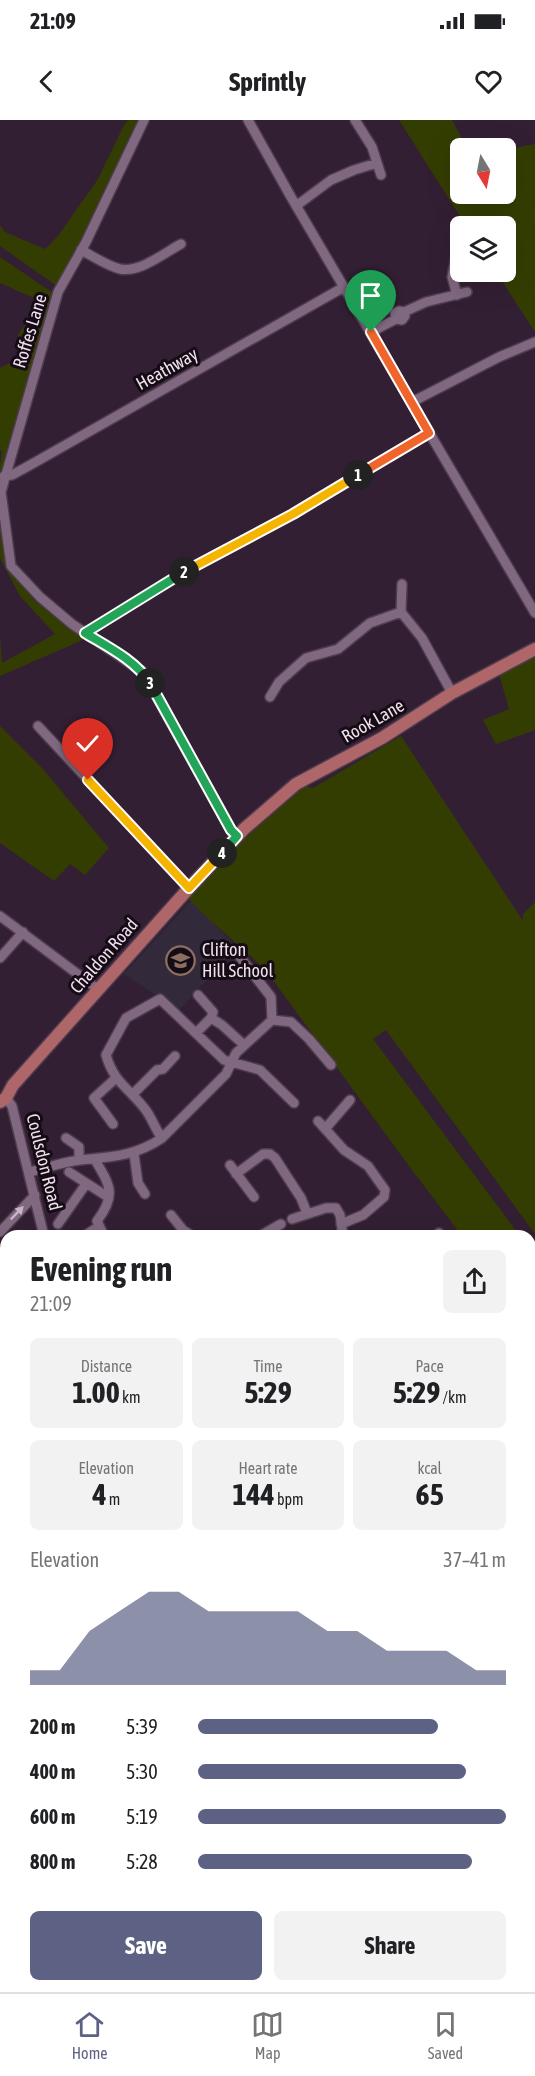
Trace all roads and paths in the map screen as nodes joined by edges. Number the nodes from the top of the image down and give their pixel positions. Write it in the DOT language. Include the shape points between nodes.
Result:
graph roads {
  1 [pos="144,120"];
  2 [pos="248,120"];
  3 [pos="355,120"];
  4 [pos="377,163"];
  5 [pos="381,176"];
  6 [pos="296,206"];
  7 [pos="181,244"];
  8 [pos="81,250"];
  9 [pos="453,282"];
  10 [pos="344,288"];
  11 [pos="467,292"];
  12 [pos="457,295"];
  13 [pos="371,332"];
  14 [pos="535,342"];
  15 [pos="412,402"];
  16 [pos="429,433"];
  17 [pos="4,476"];
  18 [pos="402,584"];
  19 [pos="401,612"];
  20 [pos="535,613"];
  21 [pos="85,633"];
  22 [pos="535,649"];
  23 [pos="452,693"];
  24 [pos="270,697"];
  25 [pos="38,726"];
  26 [pos="237,836"];
  27 [pos="189,888"];
  28 [pos="0,916"];
  29 [pos="23,932"];
  30 [pos="240,957"];
  31 [pos="0,958"];
  32 [pos="99,990"];
  33 [pos="198,995"];
  34 [pos="212,1018"];
  35 [pos="272,1020"];
  36 [pos="196,1033"];
  37 [pos="244,1046"];
  38 [pos="175,1056"];
  39 [pos="231,1062"];
  40 [pos="331,1065"];
  41 [pos="116,1078"];
  42 [pos="133,1094"];
  43 [pos="3,1100"];
  44 [pos="350,1100"];
  45 [pos="294,1103"];
  46 [pos="113,1124"];
  47 [pos="66,1138"];
  48 [pos="162,1138"];
  49 [pos="134,1154"];
  50 [pos="79,1160"];
  51 [pos="94,1160"];
  52 [pos="230,1165"];
  53 [pos="29,1172"];
  54 [pos="69,1172"];
  55 [pos="236,1173"];
  56 [pos="86,1184"];
  57 [pos="145,1194"];
  58 [pos="34,1196"];
  59 [pos="108,1197"];
  60 [pos="254,1197"];
  61 [pos="307,1213"];
  62 [pos="171,1215"];
  63 [pos="58,1224"];
  64 [pos="341,1224"];
  65 [pos="98,1227"];
  66 [pos="2,1230"];
  67 [pos="42,1230"];
  68 [pos="93,1230"];
  69 [pos="100,1230"];
  70 [pos="183,1230"];
  71 [pos="270,1230"];
  72 [pos="342,1230"];
  1 -- 8 [label="street, Roffes Lane"];
  2 -- 6 [label="street"];
  3 -- 4 [label="street"];
  4 -- 5 [label="street"];
  4 -- 6 [label="street" via="331,180"];
  6 -- 10 [label="street"];
  7 -- 8 [label="street" via="135,268 120,269"];
  8 -- 17 [label="street, Roffes Lane" via="58,292"];
  9 -- 12 [label="street"];
  10 -- 13 [label="street"];
  10 -- 17 [label="street, Heathway" via="32,464"];
  11 -- 12 [label="street"];
  12 -- 13 [label="street" via="426,302 404,312 402,320 396,319"];
  13 -- 15 [label="street"];
  14 -- 15 [label="street"];
  15 -- 16 [label="street"];
  16 -- 20 [label="street"];
  16 -- 21 [label="street"];
  17 -- 21 [label="street, Roffes Lane" via="1,492 11,566 40,597"];
  18 -- 19 [label="street"];
  19 -- 23 [label="street" via="422,638"];
  19 -- 24 [label="street" via="375,620 338,649 306,658 288,673"];
  21 -- 26 [label="street, Roffes Lane" via="143,672"];
  22 -- 23 [label="main road, Rook Lane"];
  23 -- 26 [label="main road, Rook Lane" via="382,738 296,784"];
  25 -- 27 [label="street"];
  26 -- 27 [label="main road, Chaldon Road"];
  27 -- 32 [label="main road, Chaldon Road"];
  28 -- 29 [label="street"];
  29 -- 31 [label="street"];
  29 -- 32 [label="street"];
  30 -- 35 [label="street" via="271,997"];
  32 -- 43 [label="main road, Chaldon Road"];
  33 -- 34 [label="street" via="211,1008"];
  34 -- 36 [label="street"];
  34 -- 37 [label="street"];
  35 -- 37 [label="street"];
  35 -- 40 [label="street" via="291,1022"];
  36 -- 39 [label="street"];
  36 -- 41 [label="street" via="160,999 126,1018 106,1055"];
  37 -- 39 [label="street"];
  38 -- 42 [label="street"];
  39 -- 45 [label="street" via="260,1070"];
  39 -- 48 [label="street" via="226,1074"];
  41 -- 42 [label="street"];
  41 -- 46 [label="street" via="94,1098"];
  42 -- 48 [label="street"];
  43 -- 53 [label="street, Coulsdon Road" via="12,1106"];
  44 -- 64 [label="street" via="322,1125 344,1150 368,1166 386,1190 384,1197 363,1215"];
  47 -- 50 [label="street" via="79,1147"];
  48 -- 49 [label="street"];
  49 -- 51 [label="street"];
  49 -- 57 [label="street" via="138,1183"];
  50 -- 51 [label="street"];
  50 -- 53 [label="street"];
  51 -- 59 [label="street" via="110,1184"];
  52 -- 55 [label="street"];
  53 -- 58 [label="street, Coulsdon Road"];
  54 -- 56 [label="street"];
  55 -- 60 [label="street"];
  55 -- 61 [label="street" via="263,1154 270,1154 290,1180"];
  56 -- 59 [label="street"];
  56 -- 63 [label="street"];
  66 -- 58 [label="street, one-way"];
  58 -- 67 [label="street, Coulsdon Road"];
  59 -- 65 [label="street" via="108,1207 97,1221"];
  61 -- 64 [label="street" via="336,1208"];
  61 -- 71 [label="street" via="292,1219 289,1226 281,1224"];
  62 -- 70 [label="street"];
  64 -- 72 [label="street"];
  65 -- 68 [label="street"];
  65 -- 69 [label="street"];
}
